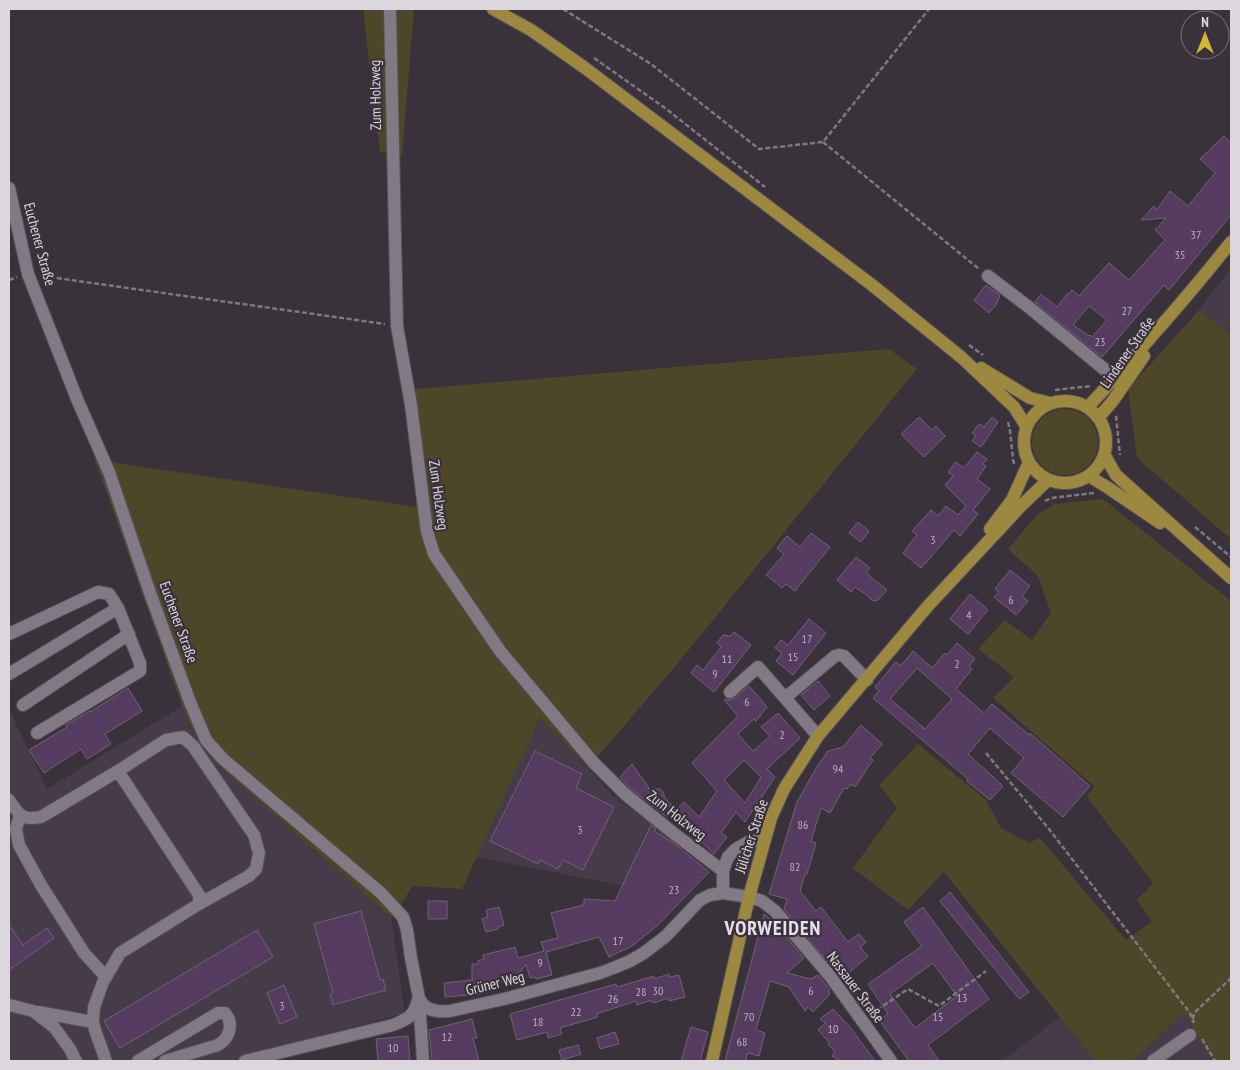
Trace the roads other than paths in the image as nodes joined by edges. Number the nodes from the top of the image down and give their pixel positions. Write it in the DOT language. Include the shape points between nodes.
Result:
graph roads {
  1 [pos="390,9"];
  2 [pos="492,9"];
  3 [pos="9,188"];
  4 [pos="1231,242"];
  5 [pos="988,276"];
  6 [pos="1180,305"];
  7 [pos="961,357"];
  8 [pos="1114,378"];
  9 [pos="1050,397"];
  10 [pos="1088,407"];
  11 [pos="1099,417"];
  12 [pos="1026,426"];
  13 [pos="1105,456"];
  14 [pos="1028,462"];
  15 [pos="1089,476"];
  16 [pos="1048,480"];
  17 [pos="1205,554"];
  18 [pos="959,571"];
  19 [pos="1231,578"];
  20 [pos="118,608"];
  21 [pos="9,634"];
  22 [pos="129,634"];
  23 [pos="9,674"];
  24 [pos="867,680"];
  25 [pos="730,692"];
  26 [pos="785,698"];
  27 [pos="23,705"];
  28 [pos="37,733"];
  29 [pos="818,736"];
  30 [pos="118,770"];
  31 [pos="9,800"];
  32 [pos="20,815"];
  33 [pos="764,841"];
  34 [pos="723,871"];
  35 [pos="723,893"];
  36 [pos="749,897"];
  37 [pos="199,904"];
  38 [pos="106,977"];
  39 [pos="419,998"];
  40 [pos="9,1005"];
  41 [pos="33,1011"];
  42 [pos="93,1022"];
  43 [pos="1196,1033"];
  44 [pos="76,1061"];
  45 [pos="106,1061"];
  46 [pos="138,1061"];
  47 [pos="165,1061"];
  48 [pos="244,1061"];
  49 [pos="423,1061"];
  50 [pos="712,1061"];
  51 [pos="891,1061"];
  52 [pos="1153,1061"];
  1 -- 34 [label="street, Zum Holzweg" via="396,326 411,405 427,532 434,554 500,651 594,763 625,794"];
  2 -- 7 [label="main road" via="531,30 585,68 864,279"];
  3 -- 39 [label="street, Euchener Straße" via="28,274 109,472 206,740 223,759 381,893 403,916"];
  4 -- 6 [label="main road, Lindener Straße"];
  5 -- 8 [label="street"];
  6 -- 8 [label="main road, Lindener Straße"];
  6 -- 11 [label="main road, Lindener Straße"];
  7 -- 9 [label="main road" via="1030,398"];
  7 -- 12 [label="main road" via="1014,407"];
  8 -- 10 [label="main road, Lindener Straße"];
  9 -- 10 [label="main road"];
  9 -- 12 [label="main road"];
  10 -- 11 [label="main road"];
  11 -- 13 [label="main road" via="1107,436"];
  12 -- 14 [label="main road" via="1024,450"];
  13 -- 15 [label="main road"];
  13 -- 17 [label="main road" via="1116,475"];
  14 -- 16 [label="main road"];
  14 -- 18 [label="main road" via="1012,500"];
  15 -- 16 [label="main road" via="1069,483"];
  15 -- 17 [label="main road"];
  16 -- 18 [label="main road"];
  17 -- 19 [label="main road"];
  18 -- 24 [label="main road, Jülicher Straße"];
  20 -- 21 [label="street" via="109,594 98,592"];
  20 -- 22 [label="street"];
  20 -- 23 [label="street"];
  22 -- 27 [label="street"];
  22 -- 28 [label="street" via="140,662 140,671"];
  24 -- 26 [label="street" via="844,656 839,655"];
  24 -- 29 [label="main road, Jülicher Straße"];
  25 -- 26 [label="street" via="758,667"];
  26 -- 29 [label="street"];
  29 -- 33 [label="main road, Jülicher Straße" via="784,789"];
  30 -- 32 [label="street" via="41,817 31,819"];
  30 -- 37 [label="street" via="199,895"];
  30 -- 37 [label="street" via="166,740 183,737 193,746 254,835 259,853 256,869"];
  31 -- 32 [label="street"];
  32 -- 38 [label="street" via="16,829 19,845 84,953"];
  33 -- 34 [label="street" via="750,841 736,849 728,857"];
  33 -- 36 [label="main road, Jülicher Straße"];
  34 -- 35 [label="street"];
  35 -- 36 [label="street, Grüner Weg"];
  35 -- 39 [label="street, Grüner Weg" via="700,900 666,936 644,953 600,973 450,1011 426,1008"];
  36 -- 50 [label="main road, Jülicher Straße"];
  36 -- 51 [label="street, Nassauer Straße" via="762,901 775,911 830,976"];
  37 -- 38 [label="street" via="120,952"];
  38 -- 42 [label="street" via="94,1007"];
  39 -- 48 [label="street" via="413,1014 393,1025"];
  39 -- 49 [label="street, Euchener Straße"];
  40 -- 41 [label="street"];
  41 -- 42 [label="street"];
  41 -- 44 [label="street" via="54,1027"];
  42 -- 45 [label="street"];
  43 -- 52 [label="street"];
  46 -- 47 [label="street" via="218,1013 225,1013 230,1021 225,1042"];
}
